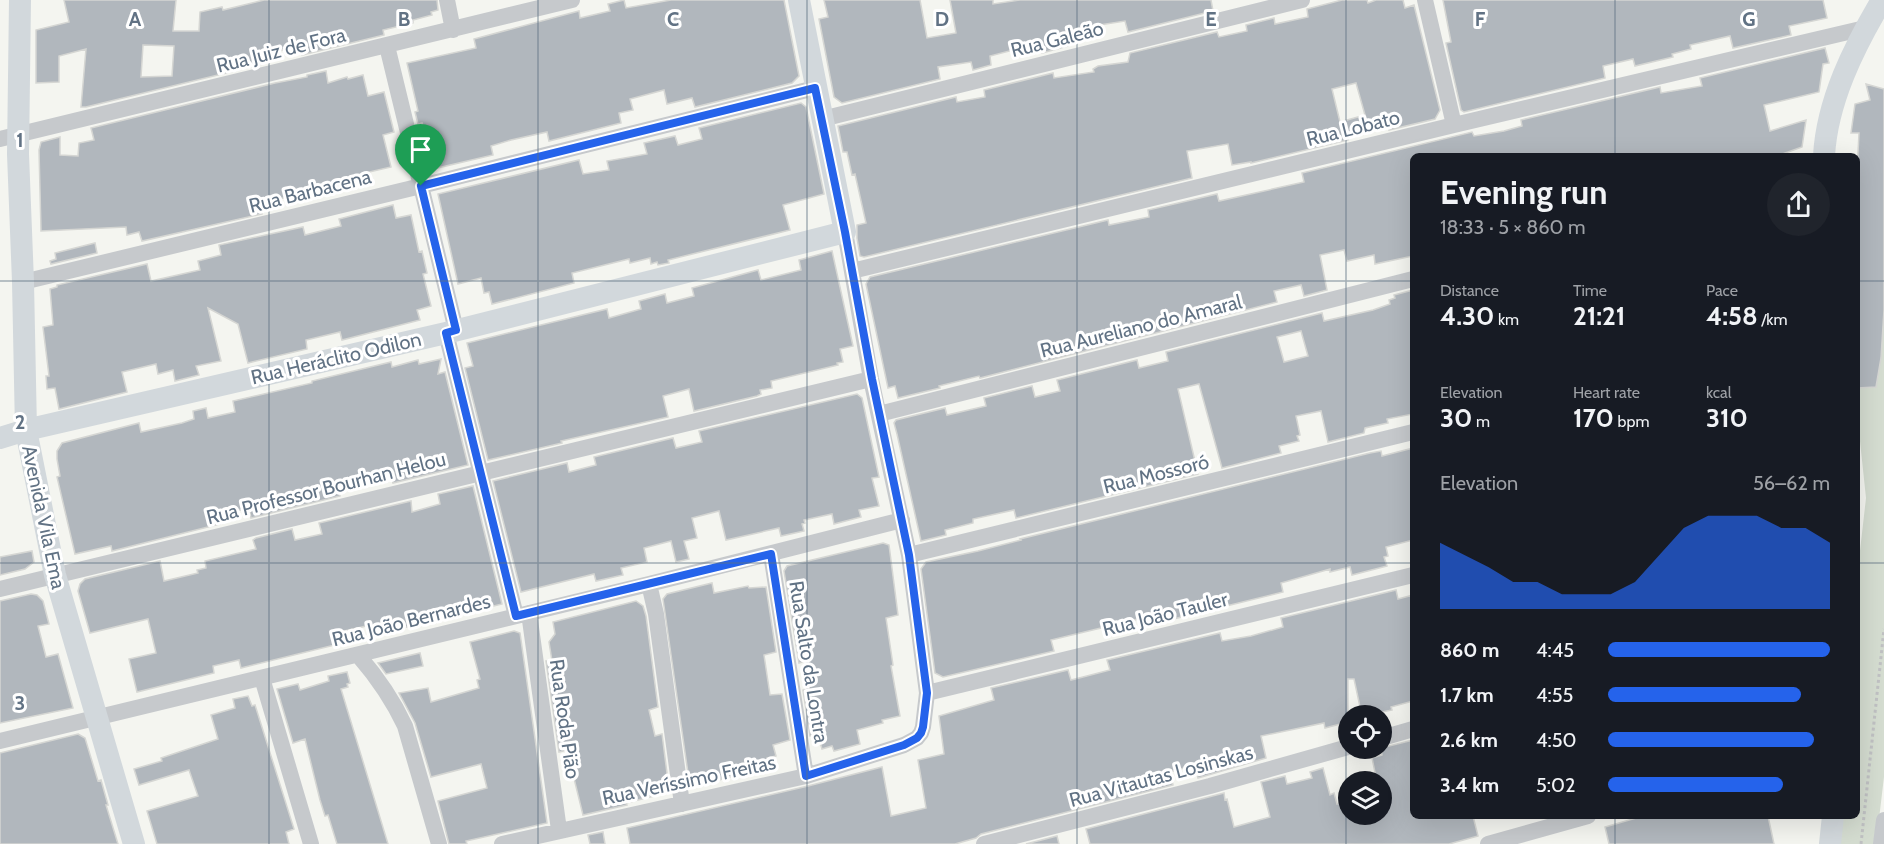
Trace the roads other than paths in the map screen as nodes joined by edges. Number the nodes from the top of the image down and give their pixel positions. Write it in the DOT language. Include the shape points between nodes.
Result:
graph roads {
  1 [pos="20,0"];
  2 [pos="447,0"];
  3 [pos="572,0"];
  4 [pos="799,0"];
  5 [pos="1302,0"];
  6 [pos="1425,0"];
  7 [pos="1881,0"];
  8 [pos="1865,28"];
  9 [pos="453,30"];
  10 [pos="387,46"];
  11 [pos="815,88"];
  12 [pos="822,119"];
  13 [pos="1454,125"];
  14 [pos="9,137"];
  15 [pos="1825,153"];
  16 [pos="421,186"];
  17 [pos="845,232"];
  18 [pos="852,272"];
  19 [pos="1410,280"];
  20 [pos="23,282"];
  21 [pos="451,332"];
  22 [pos="872,379"];
  23 [pos="879,414"];
  24 [pos="26,430"];
  25 [pos="1410,433"];
  26 [pos="0,438"];
  27 [pos="480,472"];
  28 [pos="902,520"];
  29 [pos="771,554"];
  30 [pos="909,555"];
  31 [pos="55,575"];
  32 [pos="1410,576"];
  33 [pos="650,584"];
  34 [pos="0,589"];
  35 [pos="523,615"];
  36 [pos="358,655"];
  37 [pos="262,678"];
  38 [pos="927,693"];
  39 [pos="97,717"];
  40 [pos="1410,730"];
  41 [pos="1392,735"];
  42 [pos="0,741"];
  43 [pos="1338,750"];
  44 [pos="806,776"];
  45 [pos="682,804"];
  46 [pos="1577,819"];
  47 [pos="1833,819"];
  48 [pos="1884,819"];
  49 [pos="559,830"];
  50 [pos="134,844"];
  51 [pos="311,844"];
  52 [pos="439,844"];
  53 [pos="502,844"];
  54 [pos="984,844"];
  55 [pos="1488,844"];
  56 [pos="1830,844"];
  57 [pos="1881,844"];
  1 -- 14 [label="street, Avenida Vila Ema"];
  2 -- 9 [label="street"];
  3 -- 9 [label="street, Rua Juiz de Fora"];
  4 -- 11 [label="street"];
  5 -- 12 [label="street, Rua Galeão"];
  6 -- 13 [label="street"];
  7 -- 8 [label="street"];
  8 -- 13 [label="street, Rua Lobato"];
  8 -- 15 [label="street" via="1832,110"];
  9 -- 10 [label="street, Rua Juiz de Fora"];
  10 -- 14 [label="street, Rua Juiz de Fora"];
  10 -- 16 [label="street, Rua Roda Pião"];
  11 -- 12 [label="street"];
  11 -- 16 [label="street, Rua Barbacena"];
  12 -- 17 [label="street"];
  13 -- 18 [label="street, Rua Lobato"];
  14 -- 20 [label="street, Avenida Vila Ema"];
  16 -- 20 [label="street, Rua Barbacena"];
  16 -- 21 [label="street, Rua Roda Pião"];
  17 -- 18 [label="street"];
  17 -- 21 [label="street, Rua Heráclito Odilon"];
  18 -- 22 [label="street"];
  19 -- 23 [label="street, Rua Aureliano do Amaral"];
  20 -- 24 [label="street, Avenida Vila Ema"];
  21 -- 24 [label="street, Rua Heráclito Odilon"];
  21 -- 27 [label="street, Rua Roda Pião"];
  22 -- 23 [label="street"];
  22 -- 27 [label="street, Rua Professor Bourhan Helou"];
  23 -- 28 [label="street"];
  24 -- 26 [label="street, Rua Heráclito Odilon"];
  24 -- 31 [label="street, Avenida Vila Ema"];
  25 -- 30 [label="street, Rua Mossoró"];
  27 -- 31 [label="street, Rua Professor Bourhan Helou"];
  27 -- 35 [label="street, Rua Roda Pião"];
  28 -- 29 [label="street, Rua João Bernardes"];
  28 -- 30 [label="street"];
  29 -- 33 [label="street, Rua João Bernardes"];
  29 -- 44 [label="street, Rua Salto da Lontra"];
  30 -- 38 [label="street"];
  31 -- 34 [label="street, Rua Professor Bourhan Helou"];
  31 -- 39 [label="street, Avenida Vila Ema"];
  32 -- 38 [label="street, Rua João Tauler"];
  33 -- 35 [label="street, Rua João Bernardes"];
  33 -- 45 [label="street"];
  35 -- 36 [label="street, Rua João Bernardes"];
  35 -- 49 [label="street, Rua Roda Pião"];
  36 -- 37 [label="street, Rua João Bernardes"];
  36 -- 52 [label="street" via="374,673 405,726"];
  37 -- 39 [label="street, Rua João Bernardes"];
  37 -- 51 [label="street"];
  38 -- 44 [label="street, Rua Veríssimo Freitas" via="923,727 917,738"];
  39 -- 42 [label="street, Rua João Bernardes"];
  39 -- 50 [label="street, Avenida Vila Ema"];
  40 -- 41 [label="street"];
  43 -- 54 [label="street, Rua Vitautas Losinskas"];
  44 -- 45 [label="street, Rua Veríssimo Freitas"];
  45 -- 49 [label="street, Rua Veríssimo Freitas"];
  46 -- 55 [label="street"];
  47 -- 56 [label="street"];
  48 -- 57 [label="street"];
  49 -- 53 [label="street, Rua Veríssimo Freitas"];
}
